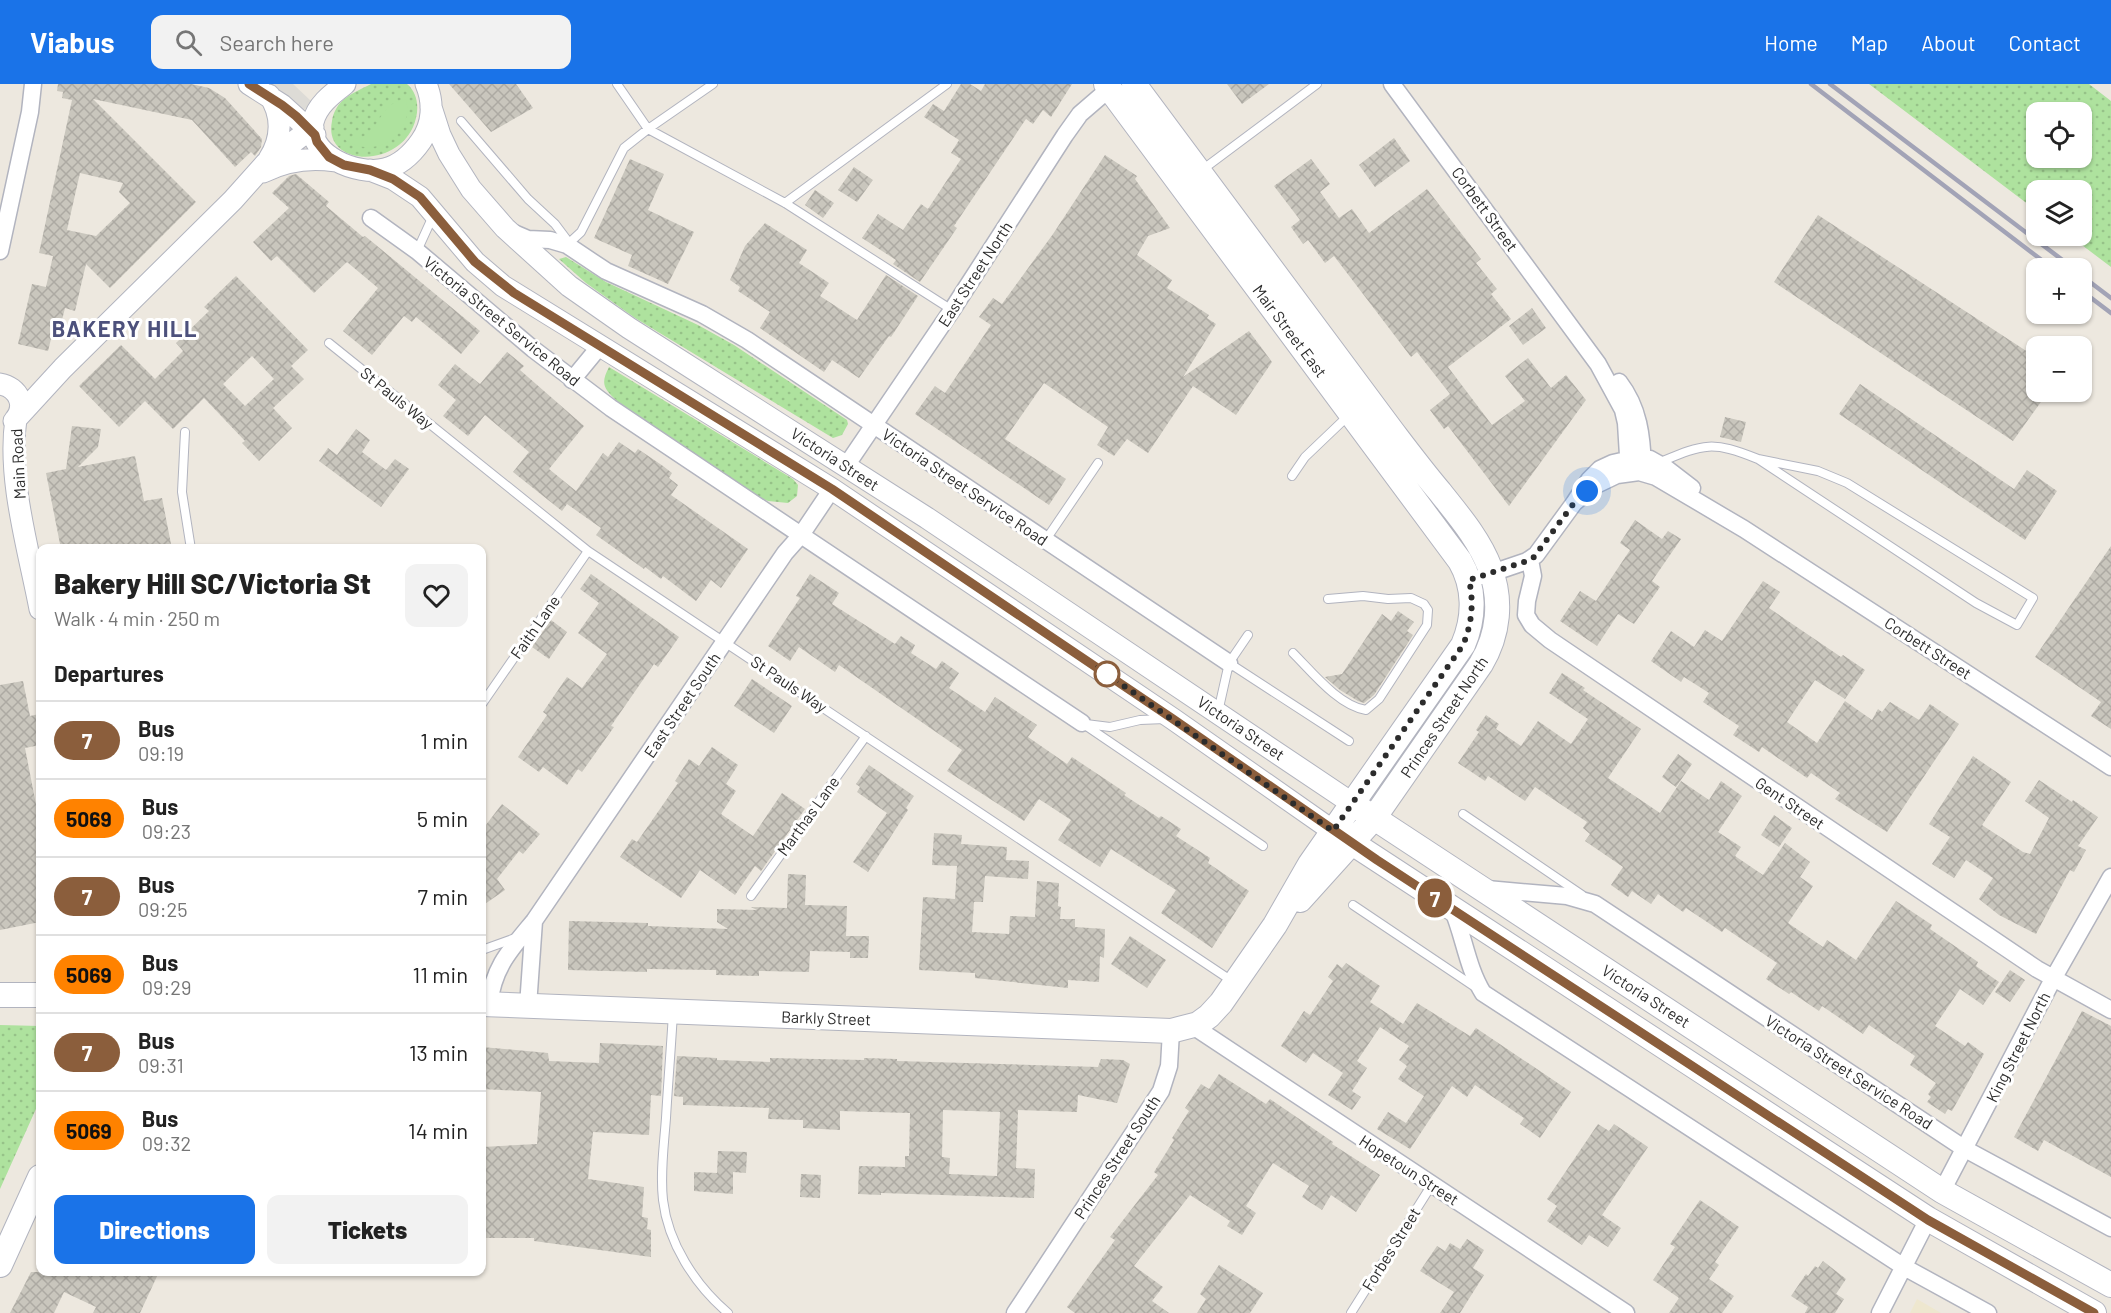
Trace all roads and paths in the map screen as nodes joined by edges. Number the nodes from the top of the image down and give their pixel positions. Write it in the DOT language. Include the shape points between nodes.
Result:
graph roads {
  1 [pos="33,84"];
  2 [pos="249,84"];
  3 [pos="345,84"];
  4 [pos="616,84"];
  5 [pos="713,84"];
  6 [pos="947,84"];
  7 [pos="1134,84"];
  8 [pos="1317,84"];
  9 [pos="1392,84"];
  10 [pos="1107,86"];
  11 [pos="429,94"];
  12 [pos="269,95"];
  13 [pos="461,121"];
  14 [pos="648,129"];
  15 [pos="312,130"];
  16 [pos="335,161"];
  17 [pos="370,170"];
  18 [pos="1199,172"];
  19 [pos="254,176"];
  20 [pos="785,203"];
  21 [pos="434,213"];
  22 [pos="371,218"];
  23 [pos="505,228"];
  24 [pos="570,246"];
  25 [pos="0,251"];
  26 [pos="417,251"];
  27 [pos="952,310"];
  28 [pos="329,343"];
  29 [pos="600,346"];
  30 [pos="63,368"];
  31 [pos="572,380"];
  32 [pos="1,384"];
  33 [pos="1356,401"];
  34 [pos="11,421"];
  35 [pos="873,425"];
  36 [pos="185,432"];
  37 [pos="0,452"];
  38 [pos="1758,459"];
  39 [pos="1098,463"];
  40 [pos="1640,465"];
  41 [pos="834,474"];
  42 [pos="1292,476"];
  43 [pos="20,509"];
  44 [pos="801,535"];
  45 [pos="1045,541"];
  46 [pos="190,544"];
  47 [pos="588,551"];
  48 [pos="1530,560"];
  49 [pos="1492,573"];
  50 [pos="1469,580"];
  51 [pos="36,589"];
  52 [pos="1328,599"];
  53 [pos="1248,635"];
  54 [pos="725,642"];
  55 [pos="1293,653"];
  56 [pos="1229,663"];
  57 [pos="486,698"];
  58 [pos="1218,712"];
  59 [pos="1173,719"];
  60 [pos="1082,723"];
  61 [pos="866,736"];
  62 [pos="1349,741"];
  63 [pos="2111,767"];
  64 [pos="1353,804"];
  65 [pos="1463,814"];
  66 [pos="1374,818"];
  67 [pos="1343,837"];
  68 [pos="1263,846"];
  69 [pos="2111,877"];
  70 [pos="1480,888"];
  71 [pos="751,896"];
  72 [pos="1595,904"];
  73 [pos="1353,905"];
  74 [pos="1452,908"];
  75 [pos="534,921"];
  76 [pos="523,935"];
  77 [pos="486,949"];
  78 [pos="2053,979"];
  79 [pos="1235,983"];
  80 [pos="1483,993"];
  81 [pos="0,995"];
  82 [pos="36,995"];
  83 [pos="486,1002"];
  84 [pos="486,1005"];
  85 [pos="528,1006"];
  86 [pos="2111,1010"];
  87 [pos="673,1012"];
  88 [pos="1182,1029"];
  89 [pos="1965,1149"];
  90 [pos="1431,1186"];
  91 [pos="36,1187"];
  92 [pos="1942,1191"];
  93 [pos="1928,1220"];
  94 [pos="2111,1228"];
  95 [pos="0,1264"];
  96 [pos="1905,1267"];
  97 [pos="2111,1286"];
  98 [pos="728,1313"];
  99 [pos="1015,1313"];
  100 [pos="1351,1313"];
  101 [pos="1626,1313"];
  102 [pos="1880,1313"];
  103 [pos="1988,1313"];
  104 [pos="2094,1313"];
  1 -- 25 [label="street"];
  2 -- 12 [label="street"];
  3 -- 15 [label="street" via="323,104"];
  4 -- 14 [label="lane"];
  5 -- 14 [label="lane"];
  6 -- 20 [label="lane"];
  7 -- 18 [label="main road, Mair Street East"];
  8 -- 18 [label="lane"];
  9 -- 40 [label="street, Corbett Street" via="1598,364 1619,401"];
  10 -- 27 [label="street, East Street North" via="1065,135"];
  10 -- 33 [label="main road, Mair Street East"];
  11 -- 17 [label="street" via="429,126 423,138 410,154 389,167"];
  11 -- 23 [label="street, Victoria Street" via="440,135 454,164"];
  12 -- 15 [label="street"];
  12 -- 19 [label="street" via="278,112 279,137 272,154"];
  13 -- 24 [label="lane, Victoria Street Service Road" via="531,204 555,224"];
  14 -- 20 [label="lane"];
  14 -- 24 [label="lane" via="624,148"];
  15 -- 16 [label="street"];
  15 -- 19 [label="street" via="279,152"];
  16 -- 17 [label="street, Victoria Street"];
  16 -- 19 [label="street, Victoria Street" via="295,161"];
  17 -- 21 [label="street, Victoria Street" via="409,189"];
  18 -- 33 [label="main road, Mair Street East"];
  19 -- 30 [label="street"];
  20 -- 27 [label="lane"];
  21 -- 26 [label="lane"];
  21 -- 29 [label="street, Victoria Street" via="491,276"];
  22 -- 26 [label="street, Victoria Street Service Road"];
  23 -- 24 [label="street" via="528,239"];
  23 -- 41 [label="street, Victoria Street" via="569,286"];
  24 -- 35 [label="street, Victoria Street Service Road" via="606,271 702,314 747,340"];
  26 -- 31 [label="street, Victoria Street Service Road"];
  27 -- 35 [label="street, East Street North"];
  28 -- 47 [label="lane, St Pauls Way"];
  29 -- 31 [label="street"];
  29 -- 41 [label="street, Victoria Street"];
  30 -- 32 [label="street" via="30,386"];
  30 -- 34 [label="street"];
  31 -- 44 [label="street, Victoria Street Service Road"];
  32 -- 34 [label="street, Main Road" via="10,387 20,400 21,409"];
  33 -- 42 [label="lane"];
  33 -- 49 [label="main road, Mair Street East" via="1416,463 1471,532"];
  33 -- 50 [label="main road, Mair Street East" via="1461,561"];
  34 -- 43 [label="street, Main Road"];
  35 -- 41 [label="street, East Street North"];
  35 -- 45 [label="street, Victoria Street Service Road"];
  36 -- 46 [label="lane" via="182,492"];
  37 -- 43 [label="street, Main Road"];
  38 -- 38 [label="lane" via="1818,471 1847,483 2033,598 2017,625 1976,603"];
  38 -- 40 [label="lane" via="1706,446"];
  39 -- 45 [label="lane"];
  40 -- 48 [label="street" via="1613,463 1596,472"];
  40 -- 63 [label="street, Corbett Street"];
  41 -- 44 [label="street, East Street South"];
  41 -- 58 [label="street, Victoria Street"];
  41 -- 59 [label="street, Victoria Street"];
  43 -- 51 [label="street, Main Road"];
  44 -- 54 [label="street, East Street South"];
  44 -- 60 [label="street, Victoria Street Service Road"];
  45 -- 56 [label="street, Victoria Street Service Road"];
  47 -- 54 [label="lane, St Pauls Way"];
  47 -- 57 [label="lane, Faith Lane"];
  48 -- 49 [label="street"];
  48 -- 78 [label="street, Gent Street" via="1533,576 1526,615 1544,635"];
  49 -- 50 [label="street"];
  49 -- 66 [label="main road, Princes Street North" via="1497,617 1487,654"];
  50 -- 64 [label="main road, Princes Street North" via="1471,618 1463,645"];
  52 -- 55 [label="lane" via="1411,598 1428,610 1427,624 1379,699 1366,710 1332,692"];
  53 -- 56 [label="lane"];
  54 -- 61 [label="lane, St Pauls Way"];
  54 -- 75 [label="street, East Street South"];
  56 -- 58 [label="lane"];
  56 -- 62 [label="lane, Victoria Street Service Road"];
  58 -- 64 [label="street, Victoria Street"];
  59 -- 60 [label="lane, Victoria Street Service Road" via="1140,720 1110,727"];
  59 -- 67 [label="street, Victoria Street"];
  60 -- 68 [label="lane, Victoria Street Service Road"];
  61 -- 71 [label="lane, Marthas Lane"];
  61 -- 79 [label="lane, St Pauls Way"];
  64 -- 66 [label="main road, Victoria Street"];
  64 -- 67 [label="main road, Princes Street North"];
  65 -- 72 [label="lane, Victoria Street Service Road"];
  66 -- 67 [label="main road, Princes Street North"];
  66 -- 70 [label="main road, Victoria Street"];
  67 -- 74 [label="main road, Victoria Street"];
  67 -- 79 [label="main road" via="1310,864"];
  69 -- 78 [label="street, King Street North"];
  70 -- 72 [label="street, Victoria Street Service Road" via="1567,896"];
  70 -- 92 [label="main road, Victoria Street"];
  72 -- 89 [label="street, Victoria Street Service Road"];
  73 -- 80 [label="lane"];
  74 -- 80 [label="street" via="1470,967"];
  74 -- 93 [label="main road, Victoria Street"];
  75 -- 76 [label="street, East Street South"];
  75 -- 85 [label="street"];
  76 -- 77 [label="lane"];
  76 -- 83 [label="street, East Street South" via="498,968"];
  78 -- 86 [label="street, Gent Street"];
  78 -- 89 [label="street, King Street North"];
  79 -- 88 [label="main road" via="1215,1010"];
  80 -- 96 [label="street"];
  81 -- 82 [label="main road"];
  84 -- 85 [label="main road, Barkly Street"];
  85 -- 87 [label="main road, Barkly Street"];
  87 -- 88 [label="main road, Barkly Street"];
  87 -- 98 [label="lane" via="663,1169 665,1212 688,1267"];
  88 -- 90 [label="street, Hopetoun Street"];
  88 -- 99 [label="street, Princes Street South" via="1161,1091"];
  89 -- 92 [label="street, King Street North"];
  89 -- 94 [label="street, Victoria Street Service Road"];
  90 -- 100 [label="lane, Forbes Street"];
  90 -- 101 [label="street, Hopetoun Street"];
  91 -- 95 [label="main road"];
  92 -- 93 [label="main road, King Street North"];
  92 -- 97 [label="main road, Victoria Street"];
  93 -- 96 [label="street"];
  93 -- 104 [label="main road, Victoria Street"];
  96 -- 102 [label="street"];
  96 -- 103 [label="street"];
}
